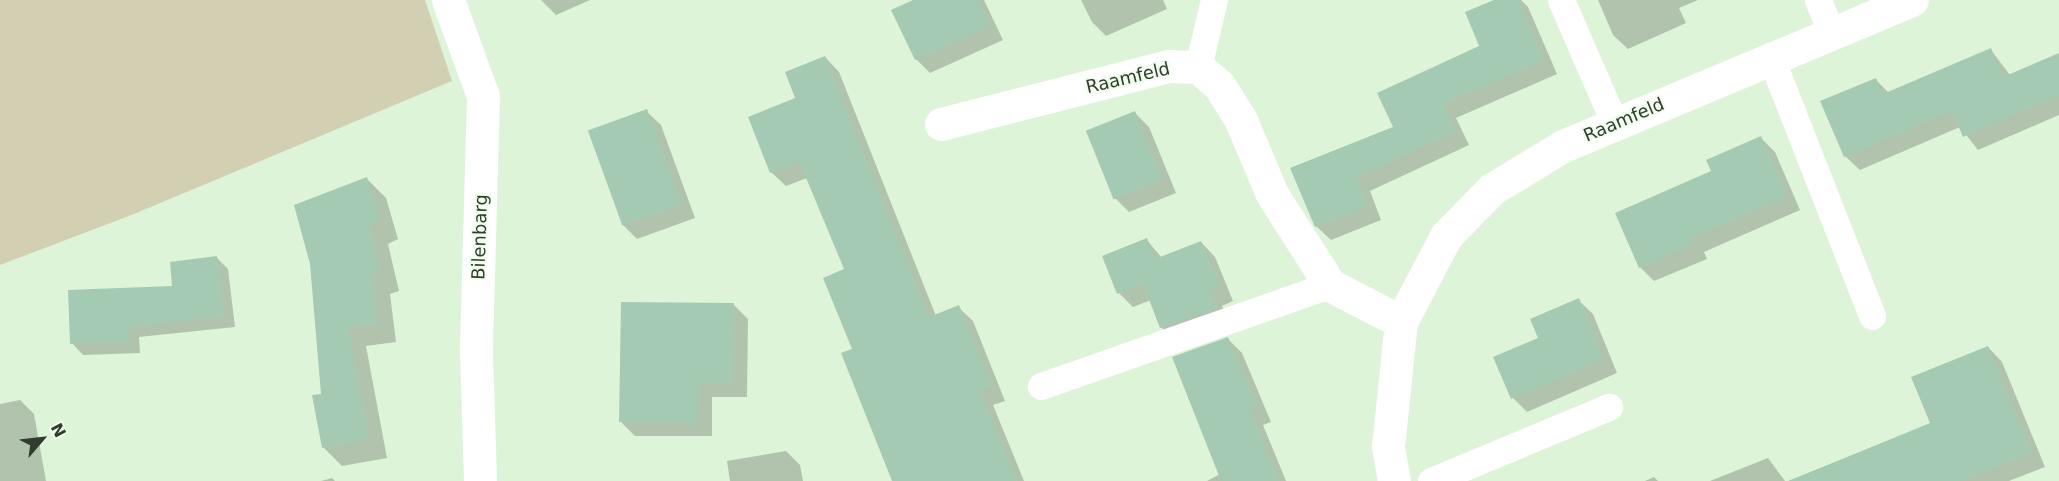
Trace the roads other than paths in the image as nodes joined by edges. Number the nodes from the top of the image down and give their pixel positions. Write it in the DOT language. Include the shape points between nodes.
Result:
graph roads {
  1 [pos="448,0"];
  2 [pos="1215,0"];
  3 [pos="1561,0"];
  4 [pos="1818,0"];
  5 [pos="1912,0"];
  6 [pos="1831,32"];
  7 [pos="1771,58"];
  8 [pos="1198,67"];
  9 [pos="941,124"];
  10 [pos="1615,124"];
  11 [pos="1330,285"];
  12 [pos="1872,316"];
  13 [pos="1401,322"];
  14 [pos="1041,386"];
  15 [pos="1609,407"];
  16 [pos="480,481"];
  17 [pos="1394,481"];
  18 [pos="1431,481"];
  1 -- 16 [label="street, Bilenbarg" via="483,96 476,352"];
  2 -- 8 [label="lane"];
  3 -- 10 [label="lane"];
  4 -- 6 [label="lane"];
  5 -- 6 [label="street, Raamfeld"];
  6 -- 7 [label="street, Raamfeld"];
  7 -- 10 [label="street, Raamfeld"];
  7 -- 12 [label="lane"];
  8 -- 9 [label="street, Raamfeld" via="1169,66"];
  8 -- 11 [label="street" via="1220,85 1240,118 1272,194"];
  10 -- 13 [label="street, Raamfeld" via="1563,146 1492,189 1446,237"];
  11 -- 13 [label="street"];
  11 -- 14 [label="lane"];
  13 -- 17 [label="street, Raamfeld" via="1388,447"];
  15 -- 18 [label="lane"];
}
